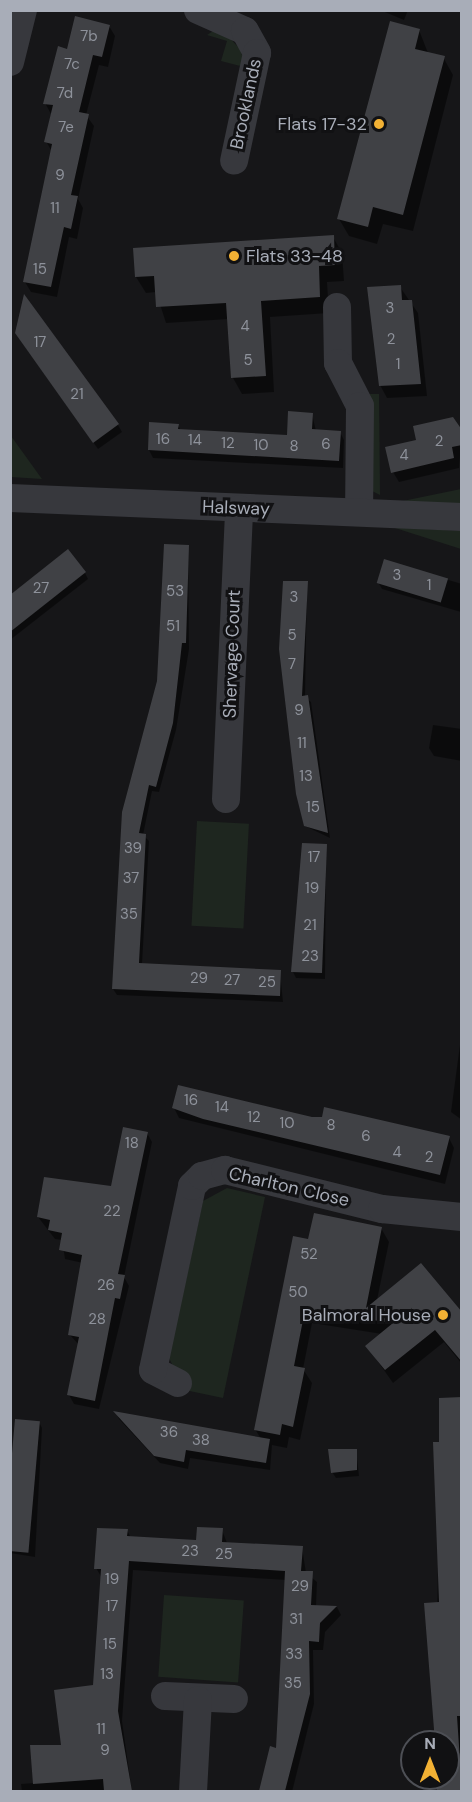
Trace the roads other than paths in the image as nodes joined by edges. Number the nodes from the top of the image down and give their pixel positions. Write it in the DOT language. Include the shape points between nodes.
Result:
graph roads {
  1 [pos="23,10"];
  2 [pos="198,10"];
  3 [pos="10,62"];
  4 [pos="234,161"];
  5 [pos="337,308"];
  6 [pos="10,498"];
  7 [pos="239,509"];
  8 [pos="359,512"];
  9 [pos="462,518"];
  10 [pos="226,800"];
  11 [pos="462,1217"];
  12 [pos="178,1383"];
  13 [pos="165,1696"];
  14 [pos="234,1699"];
  15 [pos="198,1700"];
  16 [pos="194,1791"];
  1 -- 3 [label="street"];
  2 -- 4 [label="street, Brooklands" via="245,31 257,53"];
  5 -- 8 [label="street" via="339,363 360,406"];
  6 -- 7 [label="street, Halsway"];
  7 -- 8 [label="street, Halsway"];
  7 -- 10 [label="street, Shervage Court"];
  8 -- 9 [label="street, Halsway"];
  11 -- 12 [label="street, Charlton Close" via="391,1211 225,1170 202,1176 192,1186 153,1370"];
  13 -- 15 [label="street"];
  14 -- 15 [label="street"];
  15 -- 16 [label="street"];
}
